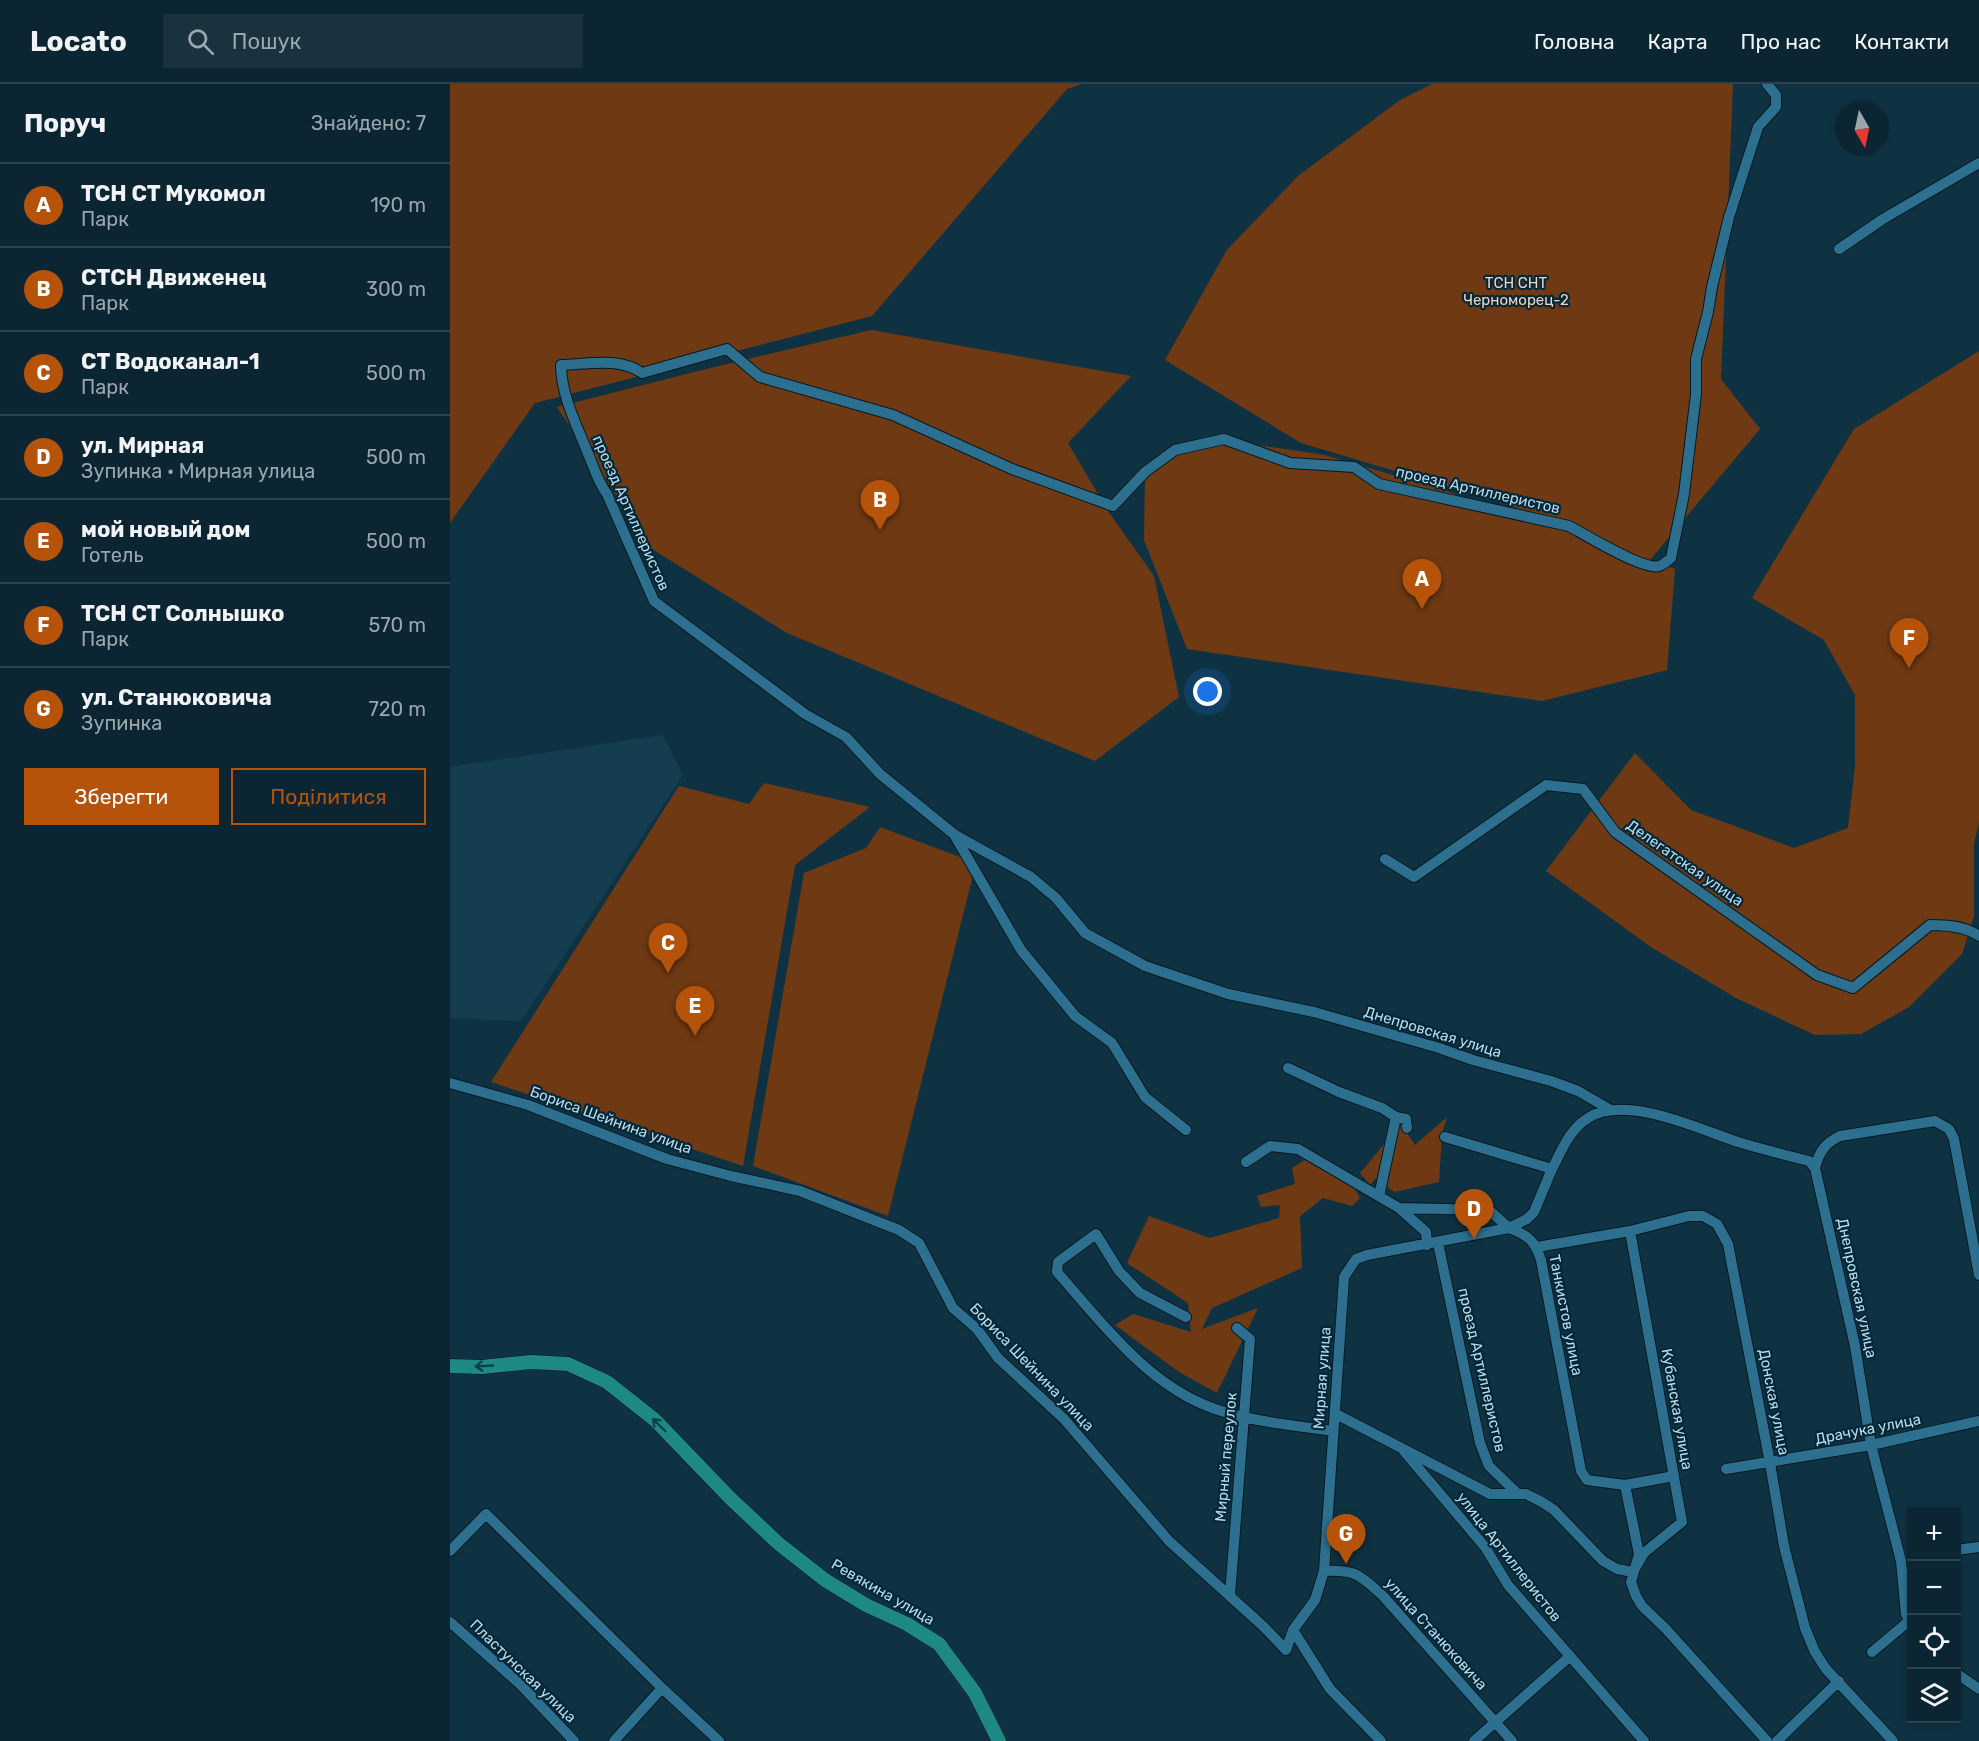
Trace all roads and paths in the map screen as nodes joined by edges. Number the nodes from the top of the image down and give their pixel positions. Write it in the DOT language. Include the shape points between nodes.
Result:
graph roads {
  1 [pos="1767,84"];
  2 [pos="1979,163"];
  3 [pos="1839,249"];
  4 [pos="955,836"];
  5 [pos="1385,859"];
  6 [pos="1979,936"];
  7 [pos="1314,1012"];
  8 [pos="1288,1068"];
  9 [pos="450,1083"];
  10 [pos="1609,1109"];
  11 [pos="1396,1117"];
  12 [pos="1407,1128"];
  13 [pos="1186,1130"];
  14 [pos="1445,1137"];
  15 [pos="1246,1162"];
  16 [pos="1815,1168"];
  17 [pos="1552,1169"];
  18 [pos="1379,1196"];
  19 [pos="1399,1208"];
  20 [pos="1509,1228"];
  21 [pos="1630,1231"];
  22 [pos="1433,1244"];
  23 [pos="1537,1247"];
  24 [pos="1979,1275"];
  25 [pos="1186,1317"];
  26 [pos="1237,1328"];
  27 [pos="450,1366"];
  28 [pos="1336,1414"];
  29 [pos="1244,1418"];
  30 [pos="1979,1421"];
  31 [pos="1332,1431"];
  32 [pos="1871,1444"];
  33 [pos="1399,1446"];
  34 [pos="1770,1463"];
  35 [pos="1726,1469"];
  36 [pos="1674,1476"];
  37 [pos="1625,1485"];
  38 [pos="1517,1493"];
  39 [pos="1979,1547"];
  40 [pos="1961,1549"];
  41 [pos="450,1551"];
  42 [pos="1906,1560"];
  43 [pos="1324,1571"];
  44 [pos="1633,1572"];
  45 [pos="1230,1595"];
  46 [pos="1907,1616"];
  47 [pos="450,1622"];
  48 [pos="1907,1625"];
  49 [pos="1293,1630"];
  50 [pos="1286,1650"];
  51 [pos="1872,1653"];
  52 [pos="1569,1657"];
  53 [pos="1961,1676"];
  54 [pos="1839,1681"];
  55 [pos="662,1688"];
  56 [pos="1979,1689"];
  57 [pos="1495,1722"];
  58 [pos="574,1741"];
  59 [pos="614,1741"];
  60 [pos="719,1741"];
  61 [pos="999,1741"];
  62 [pos="1381,1741"];
  63 [pos="1474,1741"];
  64 [pos="1512,1741"];
  65 [pos="1644,1741"];
  66 [pos="1767,1741"];
  67 [pos="1777,1741"];
  68 [pos="1893,1741"];
  1 -- 4 [label="street, проезд Артиллеристов" via="1776,95 1776,107 1758,127 1729,217 1696,359 1696,394 1684,494 1671,558 1659,567 1648,566 1569,526 1379,483 1354,467 1290,463 1224,440 1175,450 1144,472 1113,506 1012,469 893,415 760,378 727,349 642,373 618,362 561,365 575,424 597,480 607,494 654,600 805,714 846,737 880,774"];
  2 -- 3 [label="street"];
  4 -- 7 [label="street, проезд Артиллеристов" via="1031,877 1056,898 1085,933 1146,966 1228,994"];
  4 -- 13 [label="street" via="1021,950 1075,1016 1112,1044 1145,1097"];
  5 -- 6 [label="street, Делегатская улица" via="1414,877 1546,785 1583,789 1615,832 1817,975 1853,988 1930,925 1948,925"];
  7 -- 10 [label="street, Днепровская улица" via="1551,1082 1578,1091"];
  8 -- 11 [label="street"];
  9 -- 45 [label="street, Бориса Шейнина улица" via="528,1105 667,1159 800,1191 899,1230 918,1243 953,1308 977,1329 998,1358 1064,1419 1169,1541"];
  10 -- 16 [label="street, Днепровская улица" via="1639,1111 1668,1119 1809,1161"];
  10 -- 17 [label="street, Днепровская улица" via="1590,1116 1573,1129"];
  11 -- 12 [label="street" via="1406,1119"];
  11 -- 18 [label="street"];
  14 -- 17 [label="street"];
  15 -- 18 [label="street, проезд Артиллеристов" via="1270,1146 1298,1149"];
  16 -- 24 [label="street" via="1827,1142 1840,1136 1935,1121 1950,1130"];
  16 -- 32 [label="street, Днепровская улица" via="1855,1346"];
  17 -- 20 [label="street" via="1534,1212"];
  18 -- 19 [label="street, проезд Артиллеристов"];
  19 -- 20 [label="street, Танкистов улица" via="1489,1210"];
  19 -- 22 [label="street, проезд Артиллеристов" via="1426,1232"];
  20 -- 22 [label="street, Мирная улица"];
  20 -- 23 [label="street, Танкистов улица" via="1527,1234"];
  21 -- 23 [label="street, Донская улица"];
  21 -- 34 [label="street, Донская улица" via="1689,1216 1703,1215 1717,1224 1728,1244"];
  21 -- 36 [label="street, Кубанская улица"];
  22 -- 28 [label="street, Мирная улица" via="1356,1259 1344,1277"];
  22 -- 38 [label="street, проезд Артиллеристов" via="1480,1443 1489,1466"];
  23 -- 37 [label="street, Танкистов улица" via="1581,1471 1587,1480"];
  25 -- 29 [label="street" via="1140,1293 1119,1271 1096,1234 1058,1262 1058,1272 1144,1367 1168,1385 1213,1408"];
  26 -- 29 [label="street, Мирный переулок" via="1250,1339"];
  61 -- 27 [label="main road, Ревякина улица, one-way" via="975,1693 939,1644 825,1580 778,1544 654,1420 607,1382 568,1364"];
  28 -- 31 [label="street, Мирная улица"];
  28 -- 33 [label="street"];
  29 -- 31 [label="street"];
  29 -- 45 [label="street, Мирный переулок"];
  30 -- 32 [label="street, Драчука улица"];
  31 -- 43 [label="street, Мирная улица"];
  32 -- 34 [label="street, Драчука улица"];
  32 -- 42 [label="street, Днепровская улица"];
  33 -- 38 [label="street" via="1490,1494"];
  33 -- 52 [label="street, улица Артиллеристов" via="1485,1547 1508,1585"];
  34 -- 35 [label="street, Драчука улица"];
  34 -- 54 [label="street, Донская улица" via="1784,1546 1805,1628 1815,1652"];
  36 -- 37 [label="street"];
  36 -- 44 [label="street, Кубанская улица" via="1682,1522 1644,1553"];
  37 -- 44 [label="street" via="1639,1554"];
  38 -- 44 [label="street" via="1548,1505 1603,1561"];
  39 -- 40 [label="street"];
  41 -- 55 [label="street" via="486,1514"];
  42 -- 46 [label="street, Днепровская улица"];
  43 -- 49 [label="street, Мирная улица" via="1316,1600"];
  43 -- 57 [label="street, улица Станюковича" via="1344,1570 1360,1576 1383,1596"];
  44 -- 66 [label="street" via="1631,1582 1642,1606"];
  45 -- 50 [label="street, Бориса Шейнина улица"];
  47 -- 58 [label="street, Пластунская улица" via="520,1685"];
  48 -- 51 [label="street"];
  49 -- 50 [label="street, Мирная улица"];
  49 -- 62 [label="street" via="1330,1689"];
  52 -- 57 [label="street"];
  52 -- 65 [label="street, улица Артиллеристов"];
  53 -- 56 [label="street"];
  54 -- 67 [label="street"];
  54 -- 68 [label="street, Донская улица"];
  55 -- 59 [label="street"];
  55 -- 60 [label="street"];
  57 -- 63 [label="street"];
  57 -- 64 [label="street, улица Станюковича"];
}
